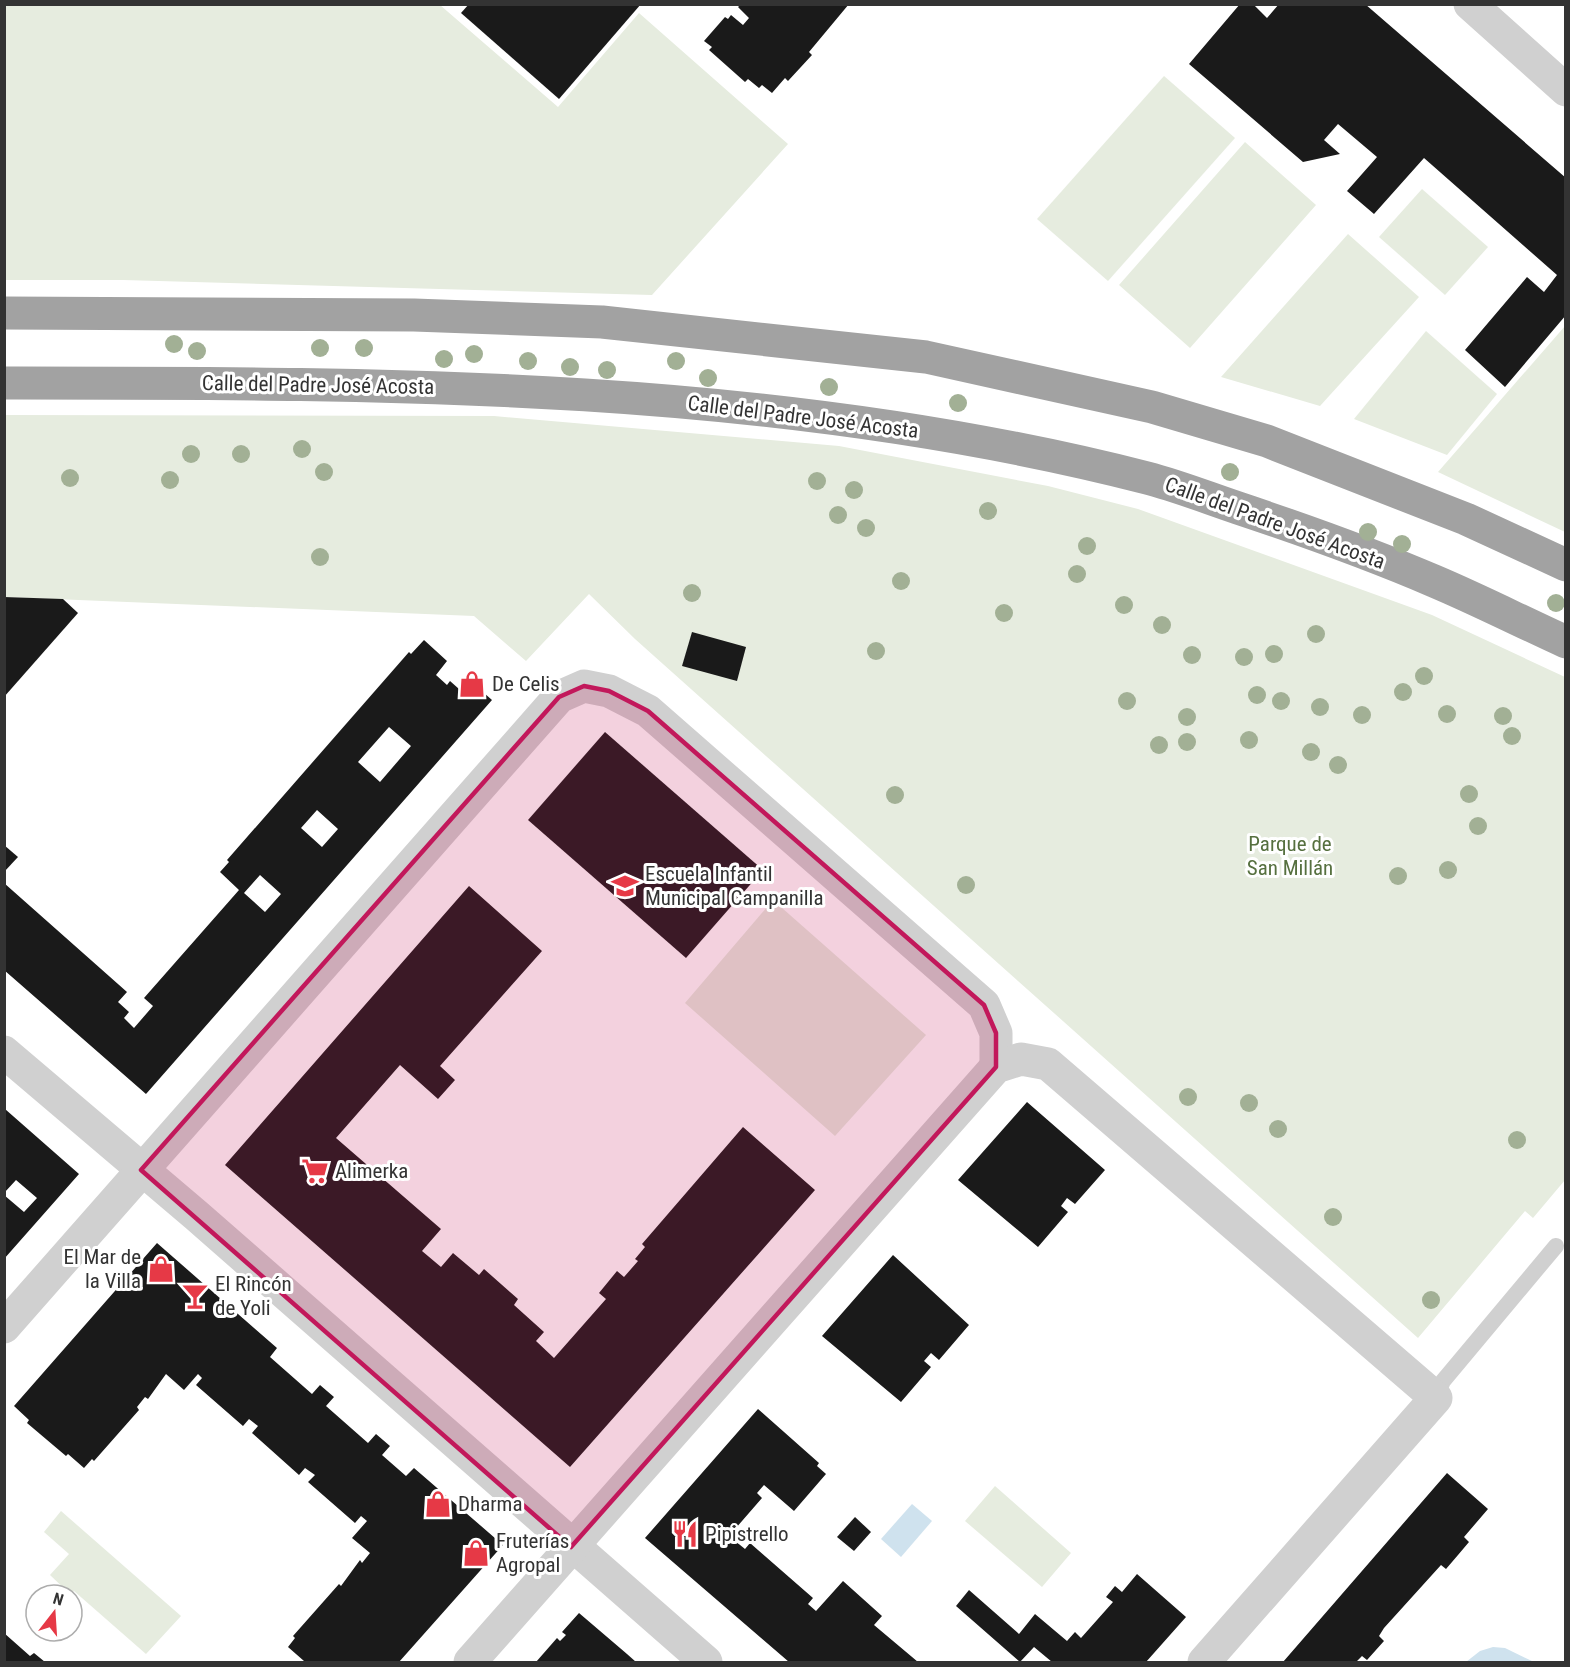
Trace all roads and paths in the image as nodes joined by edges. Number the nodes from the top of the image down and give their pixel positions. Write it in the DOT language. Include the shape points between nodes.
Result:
graph roads {
  1 [pos="1470,4"];
  2 [pos="1566,90"];
  3 [pos="4,312"];
  4 [pos="4,383"];
  5 [pos="1566,565"];
  6 [pos="1566,642"];
  7 [pos="4,1052"];
  8 [pos="996,1067"];
  9 [pos="141,1170"];
  10 [pos="1556,1246"];
  11 [pos="4,1326"];
  12 [pos="1436,1398"];
  13 [pos="571,1547"];
  14 [pos="470,1662"];
  15 [pos="706,1662"];
  16 [pos="1203,1662"];
  1 -- 2 [label="street"];
  3 -- 5 [label="highway" via="414,315 602,322 926,357 1152,407 1267,441 1466,519"];
  4 -- 6 [label="highway, Calle del Padre José Acosta" via="371,384 555,391 763,408 910,429 1161,483 1434,580"];
  7 -- 9 [label="street"];
  8 -- 9 [label="street" via="996,1034 984,1005 648,711 609,691 584,686 559,698"];
  8 -- 12 [label="street" via="1022,1059 1048,1064"];
  8 -- 13 [label="street"];
  9 -- 11 [label="street"];
  9 -- 13 [label="street"];
  10 -- 12 [label="lane" via="1443,1381"];
  12 -- 16 [label="street"];
  13 -- 14 [label="street"];
  13 -- 15 [label="street"];
}
